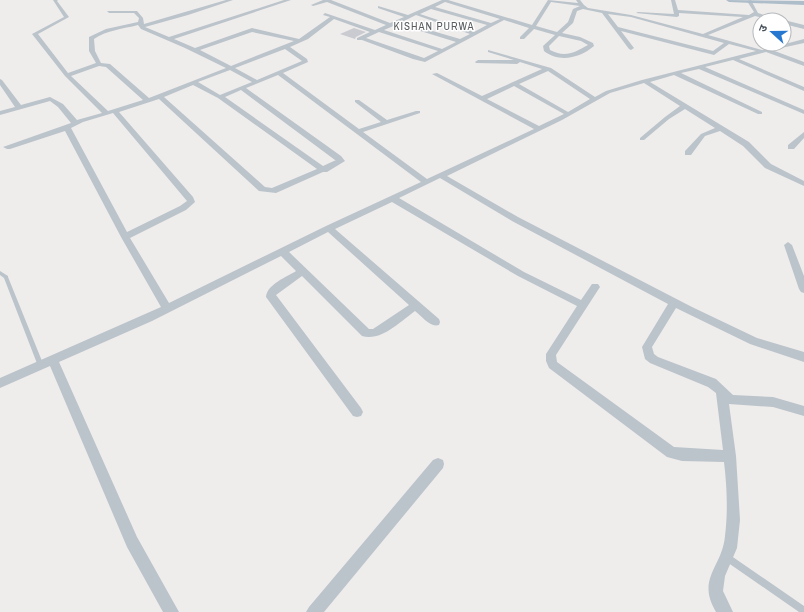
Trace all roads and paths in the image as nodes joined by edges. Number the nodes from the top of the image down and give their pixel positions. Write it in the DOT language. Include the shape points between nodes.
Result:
graph roads {
  1 [pos="56,0"];
  2 [pos="231,0"];
  3 [pos="289,0"];
  4 [pos="446,0"];
  5 [pos="550,0"];
  6 [pos="673,0"];
  7 [pos="729,0"];
  8 [pos="749,1"];
  9 [pos="804,3"];
  10 [pos="581,4"];
  11 [pos="313,5"];
  12 [pos="380,7"];
  13 [pos="431,7"];
  14 [pos="344,8"];
  15 [pos="338,10"];
  16 [pos="109,12"];
  17 [pos="604,12"];
  18 [pos="756,12"];
  19 [pos="638,13"];
  20 [pos="676,13"];
  21 [pos="333,14"];
  22 [pos="416,14"];
  23 [pos="752,15"];
  24 [pos="319,16"];
  25 [pos="367,16"];
  26 [pos="749,16"];
  27 [pos="408,17"];
  28 [pos="361,18"];
  29 [pos="503,19"];
  30 [pos="355,20"];
  31 [pos="398,22"];
  32 [pos="349,23"];
  33 [pos="141,24"];
  34 [pos="792,24"];
  35 [pos="391,25"];
  36 [pos="490,25"];
  37 [pos="533,27"];
  38 [pos="804,27"];
  39 [pos="616,28"];
  40 [pos="681,29"];
  41 [pos="377,31"];
  42 [pos="474,34"];
  43 [pos="558,34"];
  44 [pos="644,34"];
  45 [pos="704,35"];
  46 [pos="170,38"];
  47 [pos="522,38"];
  48 [pos="625,40"];
  49 [pos="300,41"];
  50 [pos="460,41"];
  51 [pos="728,42"];
  52 [pos="802,42"];
  53 [pos="792,44"];
  54 [pos="286,47"];
  55 [pos="631,48"];
  56 [pos="752,48"];
  57 [pos="196,50"];
  58 [pos="444,51"];
  59 [pos="490,51"];
  60 [pos="759,52"];
  61 [pos="766,52"];
  62 [pos="732,58"];
  63 [pos="478,62"];
  64 [pos="528,63"];
  65 [pos="99,64"];
  66 [pos="804,64"];
  67 [pos="700,66"];
  68 [pos="231,68"];
  69 [pos="547,69"];
  70 [pos="279,73"];
  71 [pos="675,73"];
  72 [pos="435,74"];
  73 [pos="67,75"];
  74 [pos="0,81"];
  75 [pos="644,81"];
  76 [pos="193,82"];
  77 [pos="258,82"];
  78 [pos="515,84"];
  79 [pos="242,88"];
  80 [pos="804,89"];
  81 [pos="160,97"];
  82 [pos="220,97"];
  83 [pos="481,99"];
  84 [pos="594,99"];
  85 [pos="148,101"];
  86 [pos="357,101"];
  87 [pos="685,106"];
  88 [pos="18,107"];
  89 [pos="115,111"];
  90 [pos="418,112"];
  91 [pos="804,112"];
  92 [pos="0,113"];
  93 [pos="760,113"];
  94 [pos="106,114"];
  95 [pos="568,114"];
  96 [pos="386,122"];
  97 [pos="75,123"];
  98 [pos="67,128"];
  99 [pos="720,128"];
  100 [pos="539,130"];
  101 [pos="359,131"];
  102 [pos="804,135"];
  103 [pos="642,139"];
  104 [pos="7,147"];
  105 [pos="791,147"];
  106 [pos="688,153"];
  107 [pos="324,170"];
  108 [pos="440,175"];
  109 [pos="426,182"];
  110 [pos="804,184"];
  111 [pos="392,198"];
  112 [pos="329,228"];
  113 [pos="125,236"];
  114 [pos="788,245"];
  115 [pos="282,251"];
  116 [pos="303,271"];
  117 [pos="0,273"];
  118 [pos="595,287"];
  119 [pos="804,289"];
  120 [pos="674,303"];
  121 [pos="416,305"];
  122 [pos="583,305"];
  123 [pos="167,309"];
  124 [pos="435,322"];
  125 [pos="804,357"];
  126 [pos="53,360"];
  127 [pos="41,366"];
  128 [pos="0,383"];
  129 [pos="721,391"];
  130 [pos="804,411"];
  131 [pos="357,412"];
  132 [pos="730,456"];
  133 [pos="438,464"];
  134 [pos="727,557"];
  135 [pos="804,611"];
  136 [pos="171,612"];
  137 [pos="314,612"];
  138 [pos="725,612"];
  1 -- 73 [label="street" via="68,17 35,34"];
  2 -- 33 [label="street"];
  3 -- 46 [label="street"];
  4 -- 13 [label="street"];
  4 -- 29 [label="street"];
  5 -- 10 [label="street"];
  5 -- 37 [label="street"];
  6 -- 20 [label="street"];
  7 -- 8 [label="main road"];
  8 -- 9 [label="main road"];
  8 -- 18 [label="street"];
  10 -- 17 [label="street"];
  10 -- 43 [label="street" via="575,10 570,23"];
  11 -- 14 [label="street" via="326,0"];
  12 -- 27 [label="street"];
  13 -- 22 [label="street"];
  13 -- 36 [label="street"];
  14 -- 15 [label="street"];
  14 -- 25 [label="street"];
  16 -- 33 [label="street" via="135,12 141,18"];
  17 -- 39 [label="street"];
  17 -- 40 [label="street"];
  19 -- 20 [label="street"];
  20 -- 26 [label="street"];
  20 -- 40 [label="street"];
  21 -- 24 [label="street"];
  21 -- 32 [label="street"];
  21 -- 49 [label="street" via="311,35"];
  22 -- 27 [label="street"];
  22 -- 42 [label="street"];
  23 -- 26 [label="street"];
  25 -- 28 [label="street"];
  25 -- 35 [label="street"];
  26 -- 45 [label="street"];
  27 -- 31 [label="street"];
  29 -- 36 [label="street"];
  29 -- 37 [label="street"];
  30 -- 32 [label="street"];
  31 -- 35 [label="street"];
  31 -- 50 [label="street"];
  32 -- 41 [label="street"];
  33 -- 46 [label="street"];
  33 -- 65 [label="street" via="92,37 90,46"];
  34 -- 38 [label="street"];
  35 -- 41 [label="street"];
  36 -- 42 [label="street"];
  37 -- 43 [label="street"];
  37 -- 47 [label="street"];
  39 -- 44 [label="street"];
  39 -- 48 [label="street"];
  40 -- 45 [label="street"];
  41 -- 58 [label="street"];
  41 -- 58 [label="street" via="360,39 421,60"];
  42 -- 50 [label="street"];
  43 -- 43 [label="street" via="590,42 591,46 570,57 555,55 547,50 546,46"];
  44 -- 48 [label="street"];
  44 -- 51 [label="street" via="714,53"];
  45 -- 51 [label="street"];
  46 -- 57 [label="street"];
  48 -- 55 [label="street"];
  49 -- 54 [label="street"];
  49 -- 57 [label="street" via="252,30"];
  50 -- 58 [label="street"];
  51 -- 56 [label="street"];
  52 -- 53 [label="street"];
  54 -- 68 [label="street"];
  54 -- 70 [label="street" via="306,61"];
  57 -- 68 [label="street"];
  59 -- 64 [label="street"];
  60 -- 62 [label="street"];
  61 -- 66 [label="street"];
  62 -- 67 [label="street"];
  62 -- 80 [label="street"];
  63 -- 64 [label="street"];
  64 -- 69 [label="street"];
  65 -- 73 [label="street"];
  65 -- 85 [label="street" via="108,65"];
  67 -- 71 [label="street"];
  67 -- 91 [label="street"];
  68 -- 76 [label="street"];
  68 -- 77 [label="street"];
  69 -- 78 [label="street"];
  69 -- 84 [label="street"];
  70 -- 77 [label="street"];
  70 -- 101 [label="street"];
  71 -- 75 [label="street"];
  71 -- 93 [label="street"];
  72 -- 83 [label="street"];
  73 -- 94 [label="street"];
  74 -- 88 [label="street"];
  75 -- 84 [label="street"];
  75 -- 87 [label="street"];
  76 -- 81 [label="street"];
  76 -- 82 [label="street"];
  77 -- 79 [label="street"];
  78 -- 83 [label="street"];
  78 -- 95 [label="street"];
  79 -- 82 [label="street"];
  79 -- 107 [label="street" via="341,160 339,164"];
  81 -- 85 [label="street"];
  81 -- 107 [label="street" via="262,189 273,191"];
  82 -- 107 [label="street"];
  83 -- 100 [label="street"];
  84 -- 95 [label="street"];
  85 -- 89 [label="street"];
  86 -- 96 [label="street"];
  87 -- 99 [label="street"];
  87 -- 103 [label="street"];
  88 -- 92 [label="street"];
  88 -- 97 [label="street" via="53,100"];
  89 -- 94 [label="street"];
  89 -- 113 [label="street" via="191,202 184,208"];
  90 -- 96 [label="street"];
  94 -- 97 [label="street"];
  95 -- 100 [label="street"];
  96 -- 101 [label="street"];
  97 -- 98 [label="street"];
  98 -- 104 [label="street"];
  98 -- 113 [label="street"];
  99 -- 106 [label="street" via="703,135"];
  99 -- 110 [label="street" via="746,144 768,166"];
  100 -- 108 [label="street"];
  101 -- 109 [label="street"];
  102 -- 105 [label="street"];
  108 -- 109 [label="street"];
  108 -- 120 [label="street" via="521,222"];
  109 -- 111 [label="street"];
  111 -- 112 [label="street"];
  111 -- 122 [label="street" via="521,274"];
  112 -- 115 [label="street"];
  112 -- 121 [label="street"];
  113 -- 123 [label="street"];
  114 -- 119 [label="street"];
  115 -- 116 [label="street"];
  115 -- 123 [label="street"];
  116 -- 121 [label="street" via="366,333 376,333"];
  116 -- 131 [label="street" via="275,289 270,294 271,297"];
  117 -- 127 [label="lane" via="6,277"];
  118 -- 122 [label="street"];
  120 -- 125 [label="street" via="754,341"];
  120 -- 129 [label="street" via="647,347 649,356 712,383"];
  121 -- 124 [label="street"];
  122 -- 132 [label="street" via="551,354 553,365 671,453"];
  123 -- 126 [label="street"];
  126 -- 127 [label="street"];
  126 -- 136 [label="street" via="132,542"];
  127 -- 128 [label="street"];
  129 -- 130 [label="street" via="727,398 736,401 773,402"];
  129 -- 132 [label="street"];
  132 -- 134 [label="street" via="733,474 732,538"];
  133 -- 137 [label="street"];
  134 -- 135 [label="lane"];
  134 -- 138 [label="street" via="715,582 716,595"];
}
